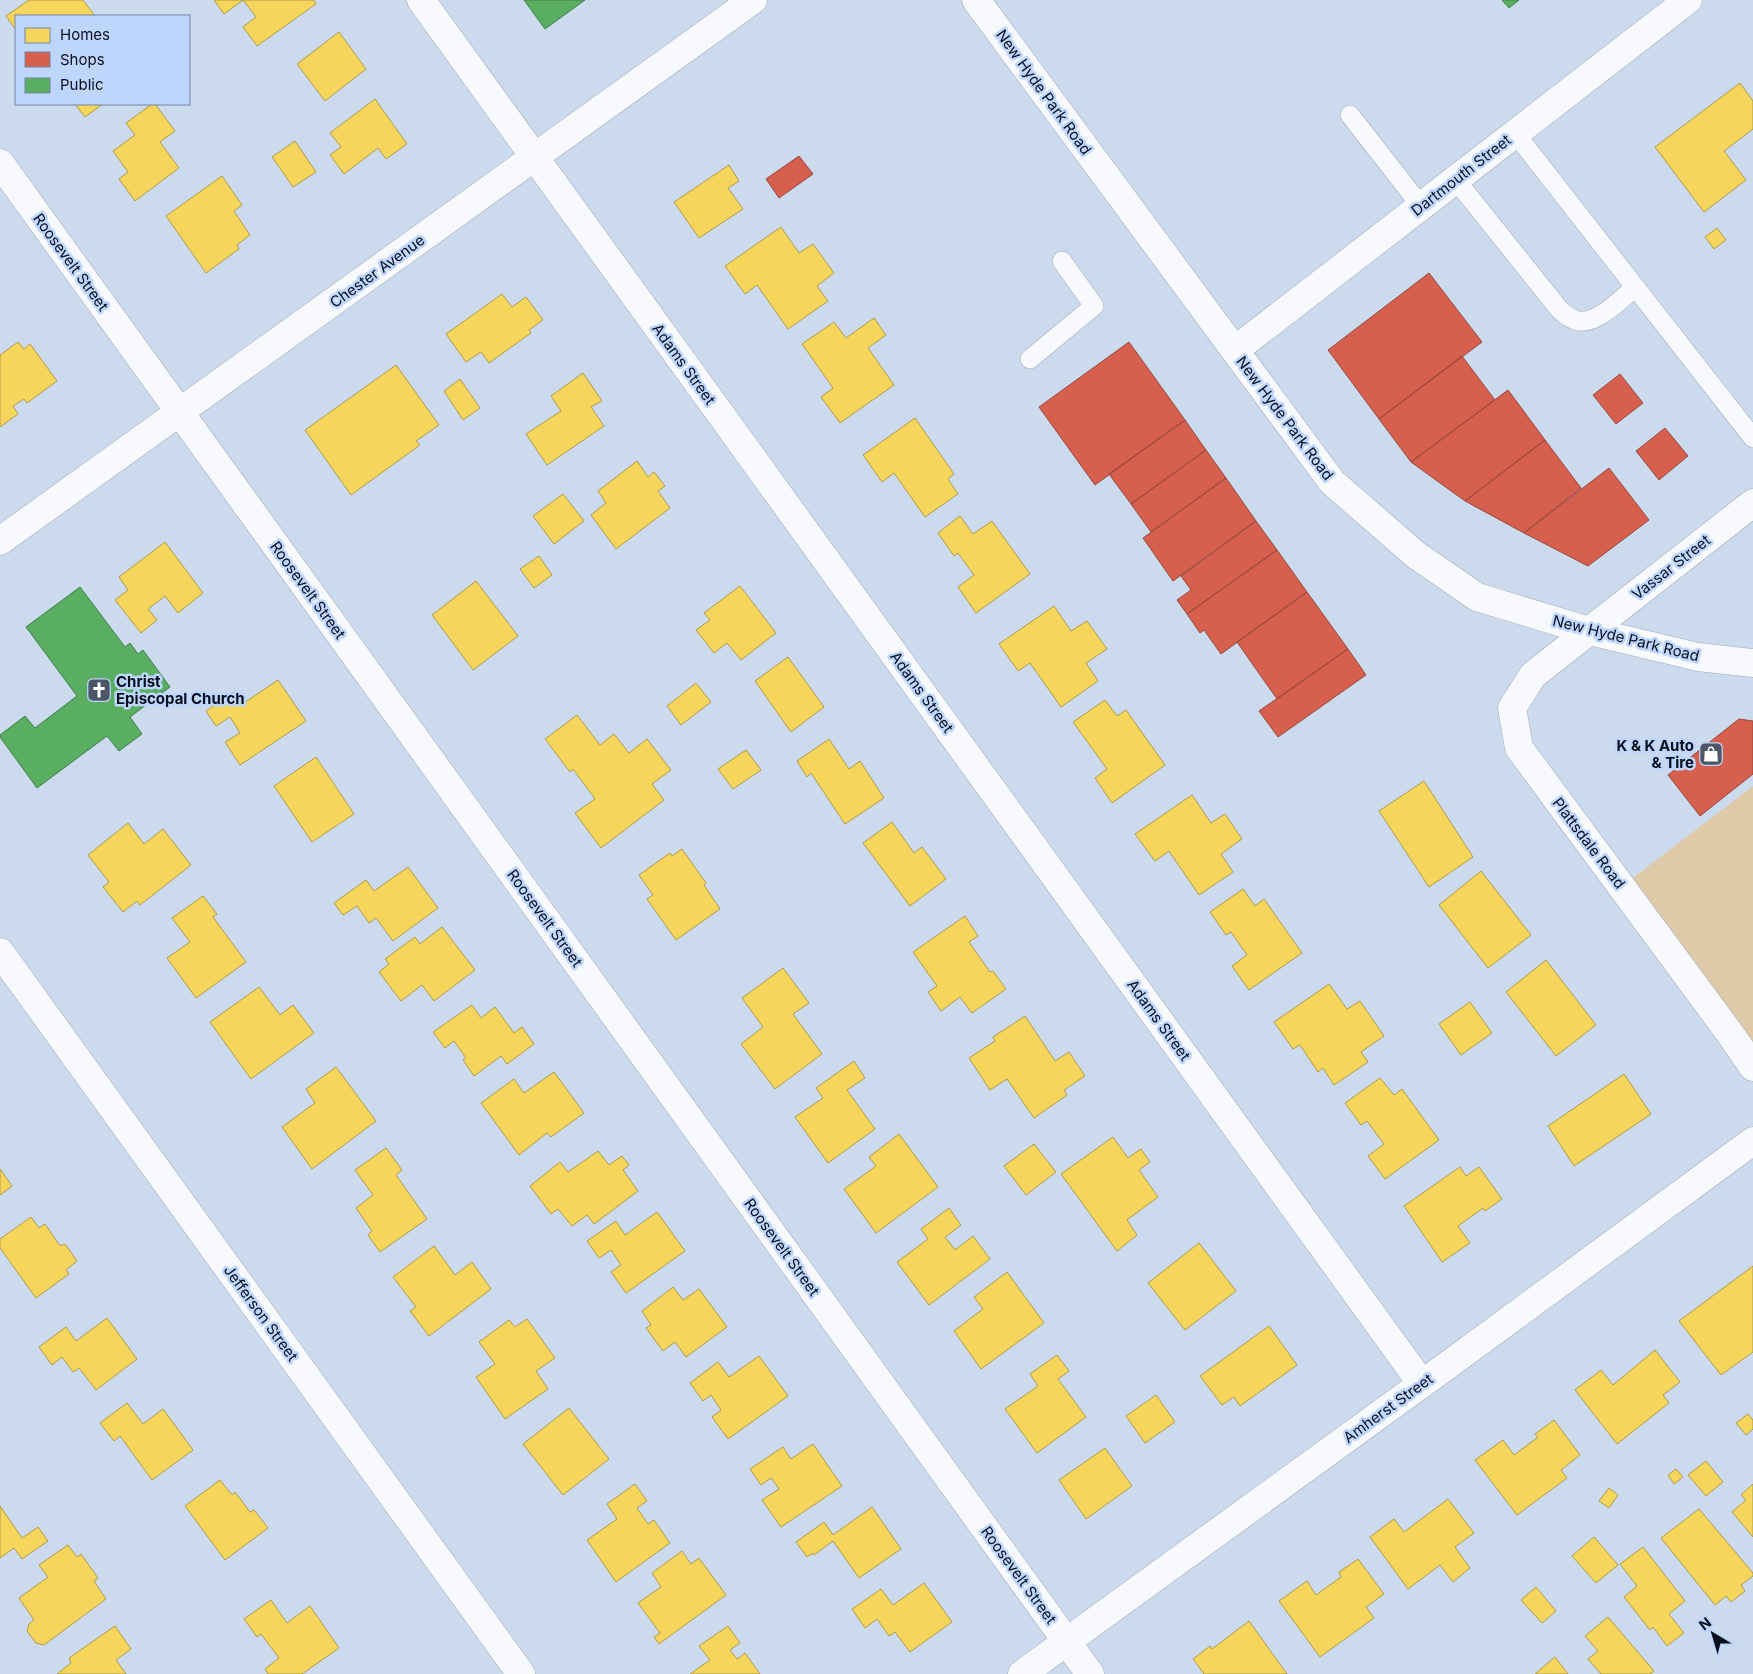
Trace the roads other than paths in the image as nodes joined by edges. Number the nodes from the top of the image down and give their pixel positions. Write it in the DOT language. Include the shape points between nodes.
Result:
graph roads {
  1 [pos="421,0"];
  2 [pos="753,0"];
  3 [pos="976,0"];
  4 [pos="1688,0"];
  5 [pos="1350,115"];
  6 [pos="1515,133"];
  7 [pos="535,157"];
  8 [pos="0,163"];
  9 [pos="1455,179"];
  10 [pos="1420,206"];
  11 [pos="1062,261"];
  12 [pos="1636,287"];
  13 [pos="1235,350"];
  14 [pos="1030,359"];
  15 [pos="180,412"];
  16 [pos="1753,438"];
  17 [pos="1753,503"];
  18 [pos="0,542"];
  19 [pos="1589,631"];
  20 [pos="1753,663"];
  21 [pos="0,952"];
  22 [pos="1752,1061"];
  23 [pos="1753,1141"];
  24 [pos="1422,1384"];
  25 [pos="1067,1641"];
  26 [pos="521,1674"];
  27 [pos="1022,1674"];
  28 [pos="1090,1674"];
  1 -- 7 [label="street, Adams Street"];
  2 -- 7 [label="street, Chester Avenue"];
  3 -- 13 [label="street, New Hyde Park Road"];
  4 -- 6 [label="street, Dartmouth Street"];
  5 -- 10 [label="lane"];
  6 -- 9 [label="street, Dartmouth Street"];
  6 -- 12 [label="lane"];
  7 -- 15 [label="street, Chester Avenue"];
  7 -- 24 [label="street, Adams Street"];
  8 -- 15 [label="street, Roosevelt Street"];
  9 -- 10 [label="street, Dartmouth Street"];
  9 -- 12 [label="lane" via="1569,318 1579,322 1592,320"];
  10 -- 13 [label="street, Dartmouth Street"];
  11 -- 14 [label="lane" via="1094,306"];
  12 -- 16 [label="lane"];
  13 -- 19 [label="street, New Hyde Park Road" via="1332,482 1416,555 1478,597"];
  15 -- 18 [label="street, Chester Avenue"];
  15 -- 25 [label="street, Roosevelt Street"];
  17 -- 19 [label="street, Vassar Street"];
  19 -- 20 [label="street, New Hyde Park Road" via="1698,657"];
  19 -- 22 [label="street, Plattsdale Road" via="1533,675 1512,708 1519,748"];
  21 -- 26 [label="street, Jefferson Street"];
  23 -- 24 [label="street, Amherst Street"];
  24 -- 25 [label="street, Amherst Street"];
  25 -- 27 [label="street, Amherst Street"];
  25 -- 28 [label="street, Roosevelt Street"];
}
